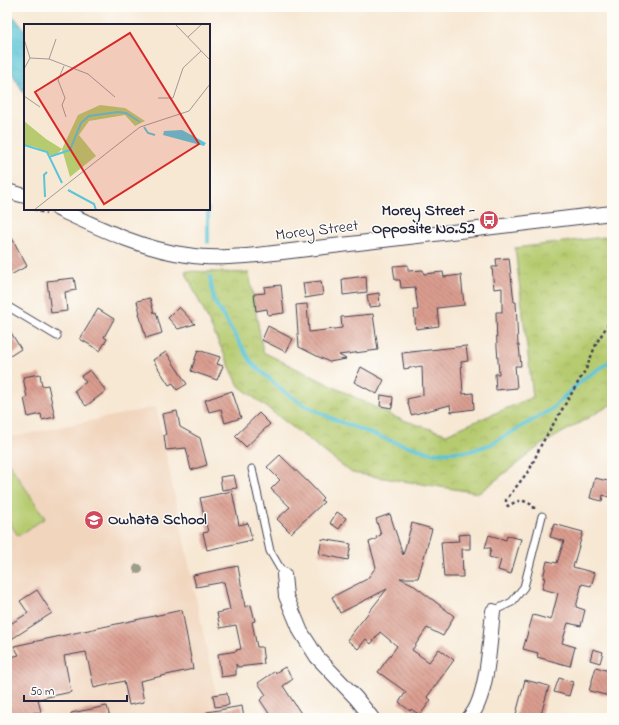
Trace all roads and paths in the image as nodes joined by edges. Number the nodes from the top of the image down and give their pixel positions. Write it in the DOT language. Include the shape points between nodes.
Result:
graph roads {
  1 [pos="7,191"];
  2 [pos="24,196"];
  3 [pos="60,210"];
  4 [pos="612,213"];
  5 [pos="7,306"];
  6 [pos="612,318"];
  7 [pos="57,336"];
  8 [pos="252,468"];
  9 [pos="535,511"];
  10 [pos="542,516"];
  11 [pos="284,575"];
  12 [pos="493,611"];
  13 [pos="372,718"];
  14 [pos="469,718"];
  1 -- 2 [label="street"];
  3 -- 4 [label="street, Morey Street" via="147,246 187,255 227,257"];
  5 -- 7 [label="lane"];
  6 -- 9 [label="path" via="530,469 506,500 508,506 524,500 534,506"];
  8 -- 11 [label="lane" via="270,551"];
  10 -- 12 [label="lane" via="524,587 512,602"];
  11 -- 13 [label="street" via="286,596 301,632 317,657"];
  12 -- 14 [label="street" via="480,698"];
}
